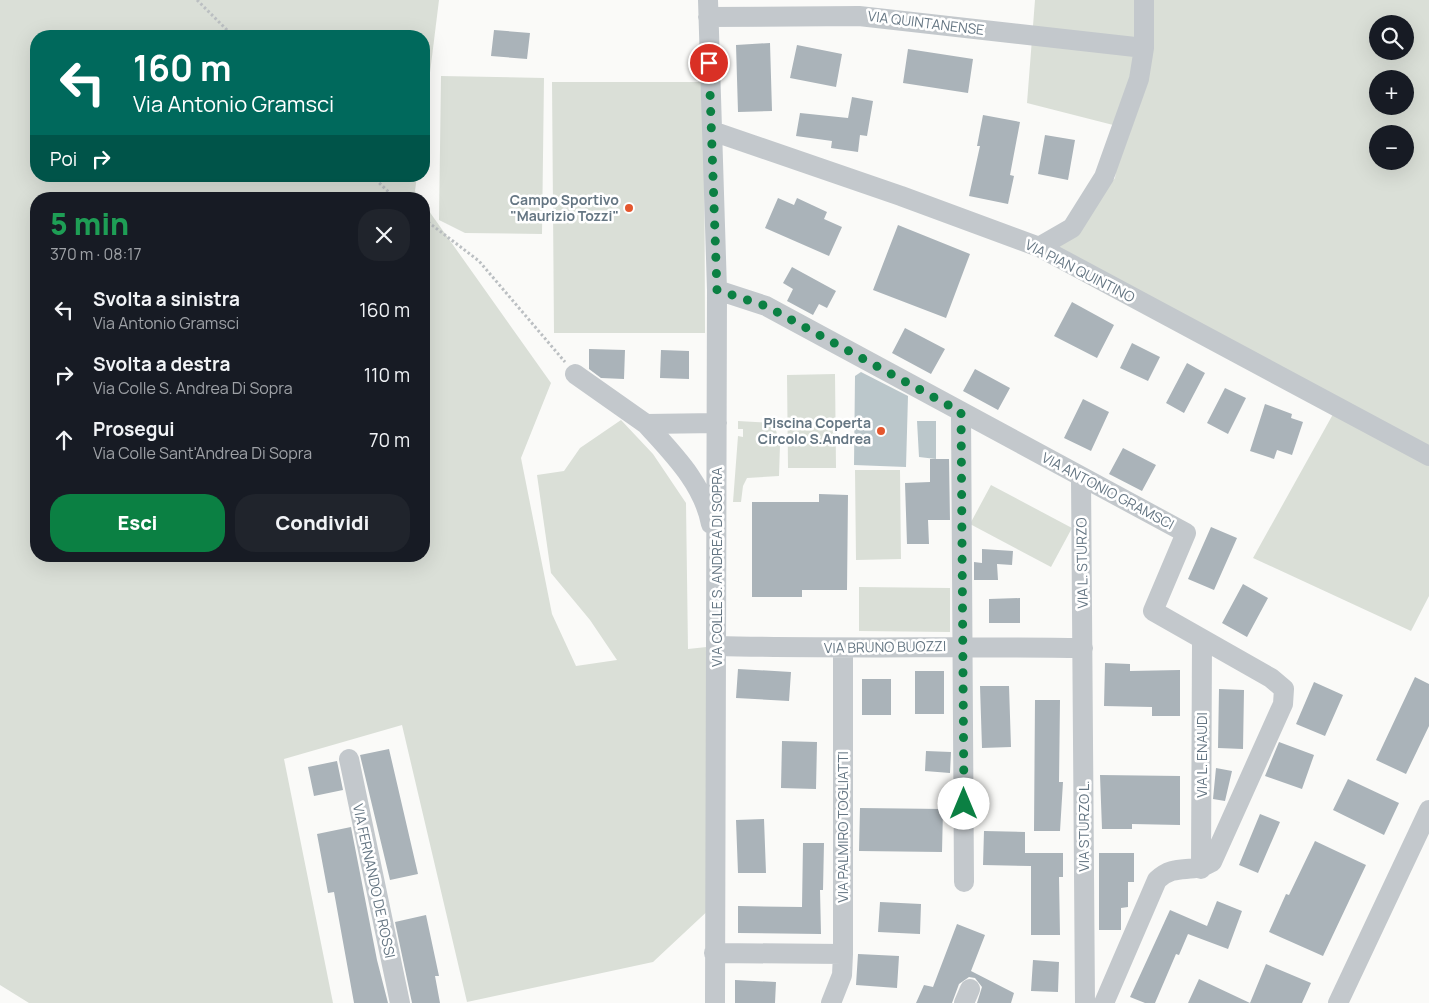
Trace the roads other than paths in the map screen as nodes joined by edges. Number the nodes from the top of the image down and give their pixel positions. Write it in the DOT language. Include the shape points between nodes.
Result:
graph roads {
  1 [pos="1144,0"];
  2 [pos="708,9"];
  3 [pos="1144,48"];
  4 [pos="712,131"];
  5 [pos="1039,248"];
  6 [pos="717,290"];
  7 [pos="575,374"];
  8 [pos="961,412"];
  9 [pos="717,423"];
  10 [pos="646,424"];
  11 [pos="1429,456"];
  12 [pos="1081,478"];
  13 [pos="717,550"];
  14 [pos="1202,640"];
  15 [pos="716,646"];
  16 [pos="964,646"];
  17 [pos="1083,648"];
  18 [pos="843,649"];
  19 [pos="349,759"];
  20 [pos="1429,810"];
  21 [pos="1201,869"];
  22 [pos="964,882"];
  23 [pos="714,953"];
  24 [pos="843,954"];
  25 [pos="400,1003"];
  26 [pos="715,1003"];
  27 [pos="831,1003"];
  28 [pos="1085,1003"];
  29 [pos="1104,1003"];
  30 [pos="1338,1003"];
  1 -- 3 [label="street"];
  2 -- 3 [label="street, VIA QUINTANENSE" via="860,16"];
  2 -- 4 [label="street, VIA COLLE S. ANDREA DI SOPRA"];
  3 -- 5 [label="street" via="1139,79 1104,176 1072,228"];
  4 -- 5 [label="street, VIA PIAN QUINTINO"];
  4 -- 6 [label="street, VIA COLLE S. ANDREA DI SOPRA"];
  5 -- 11 [label="street, VIA PIAN QUINTINO"];
  6 -- 8 [label="street, VIA ANTONIO GRAMSCI" via="766,306"];
  6 -- 9 [label="street, VIA COLLE S. ANDREA DI SOPRA"];
  7 -- 10 [label="street"];
  8 -- 12 [label="street, VIA ANTONIO GRAMSCI"];
  8 -- 16 [label="street"];
  9 -- 10 [label="street"];
  9 -- 13 [label="street, VIA COLLE S. ANDREA DI SOPRA"];
  10 -- 13 [label="street" via="691,476 709,511"];
  12 -- 14 [label="street, VIA ANTONIO GRAMSCI" via="1186,533 1153,611"];
  12 -- 17 [label="street, VIA L. STURZO"];
  13 -- 15 [label="street, VIA COLLE S. ANDREA DI SOPRA"];
  14 -- 21 [label="street, VIA L. ENAUDI"];
  14 -- 21 [label="street, VIA ANTONIO GRAMSCI" via="1271,678 1286,692 1212,862"];
  15 -- 18 [label="street, VIA BRUNO BUOZZI"];
  15 -- 23 [label="street, VIA COLLE S. ANDREA DI SOPRA"];
  16 -- 17 [label="street, VIA BRUNO BUOZZI"];
  16 -- 18 [label="street, VIA BRUNO BUOZZI"];
  16 -- 22 [label="street"];
  17 -- 28 [label="street, VIA STURZO L."];
  18 -- 24 [label="street, VIA PALMIRO TOGLIATTI"];
  19 -- 25 [label="street, VIA FERNANDO DE ROSSI"];
  20 -- 30 [label="street"];
  21 -- 29 [label="street" via="1173,869 1157,880"];
  23 -- 24 [label="street"];
  23 -- 26 [label="street, VIA COLLE S. ANDREA DI SOPRA"];
  24 -- 27 [label="street, VIA PALMIRO TOGLIATTI" via="842,975"];
}
